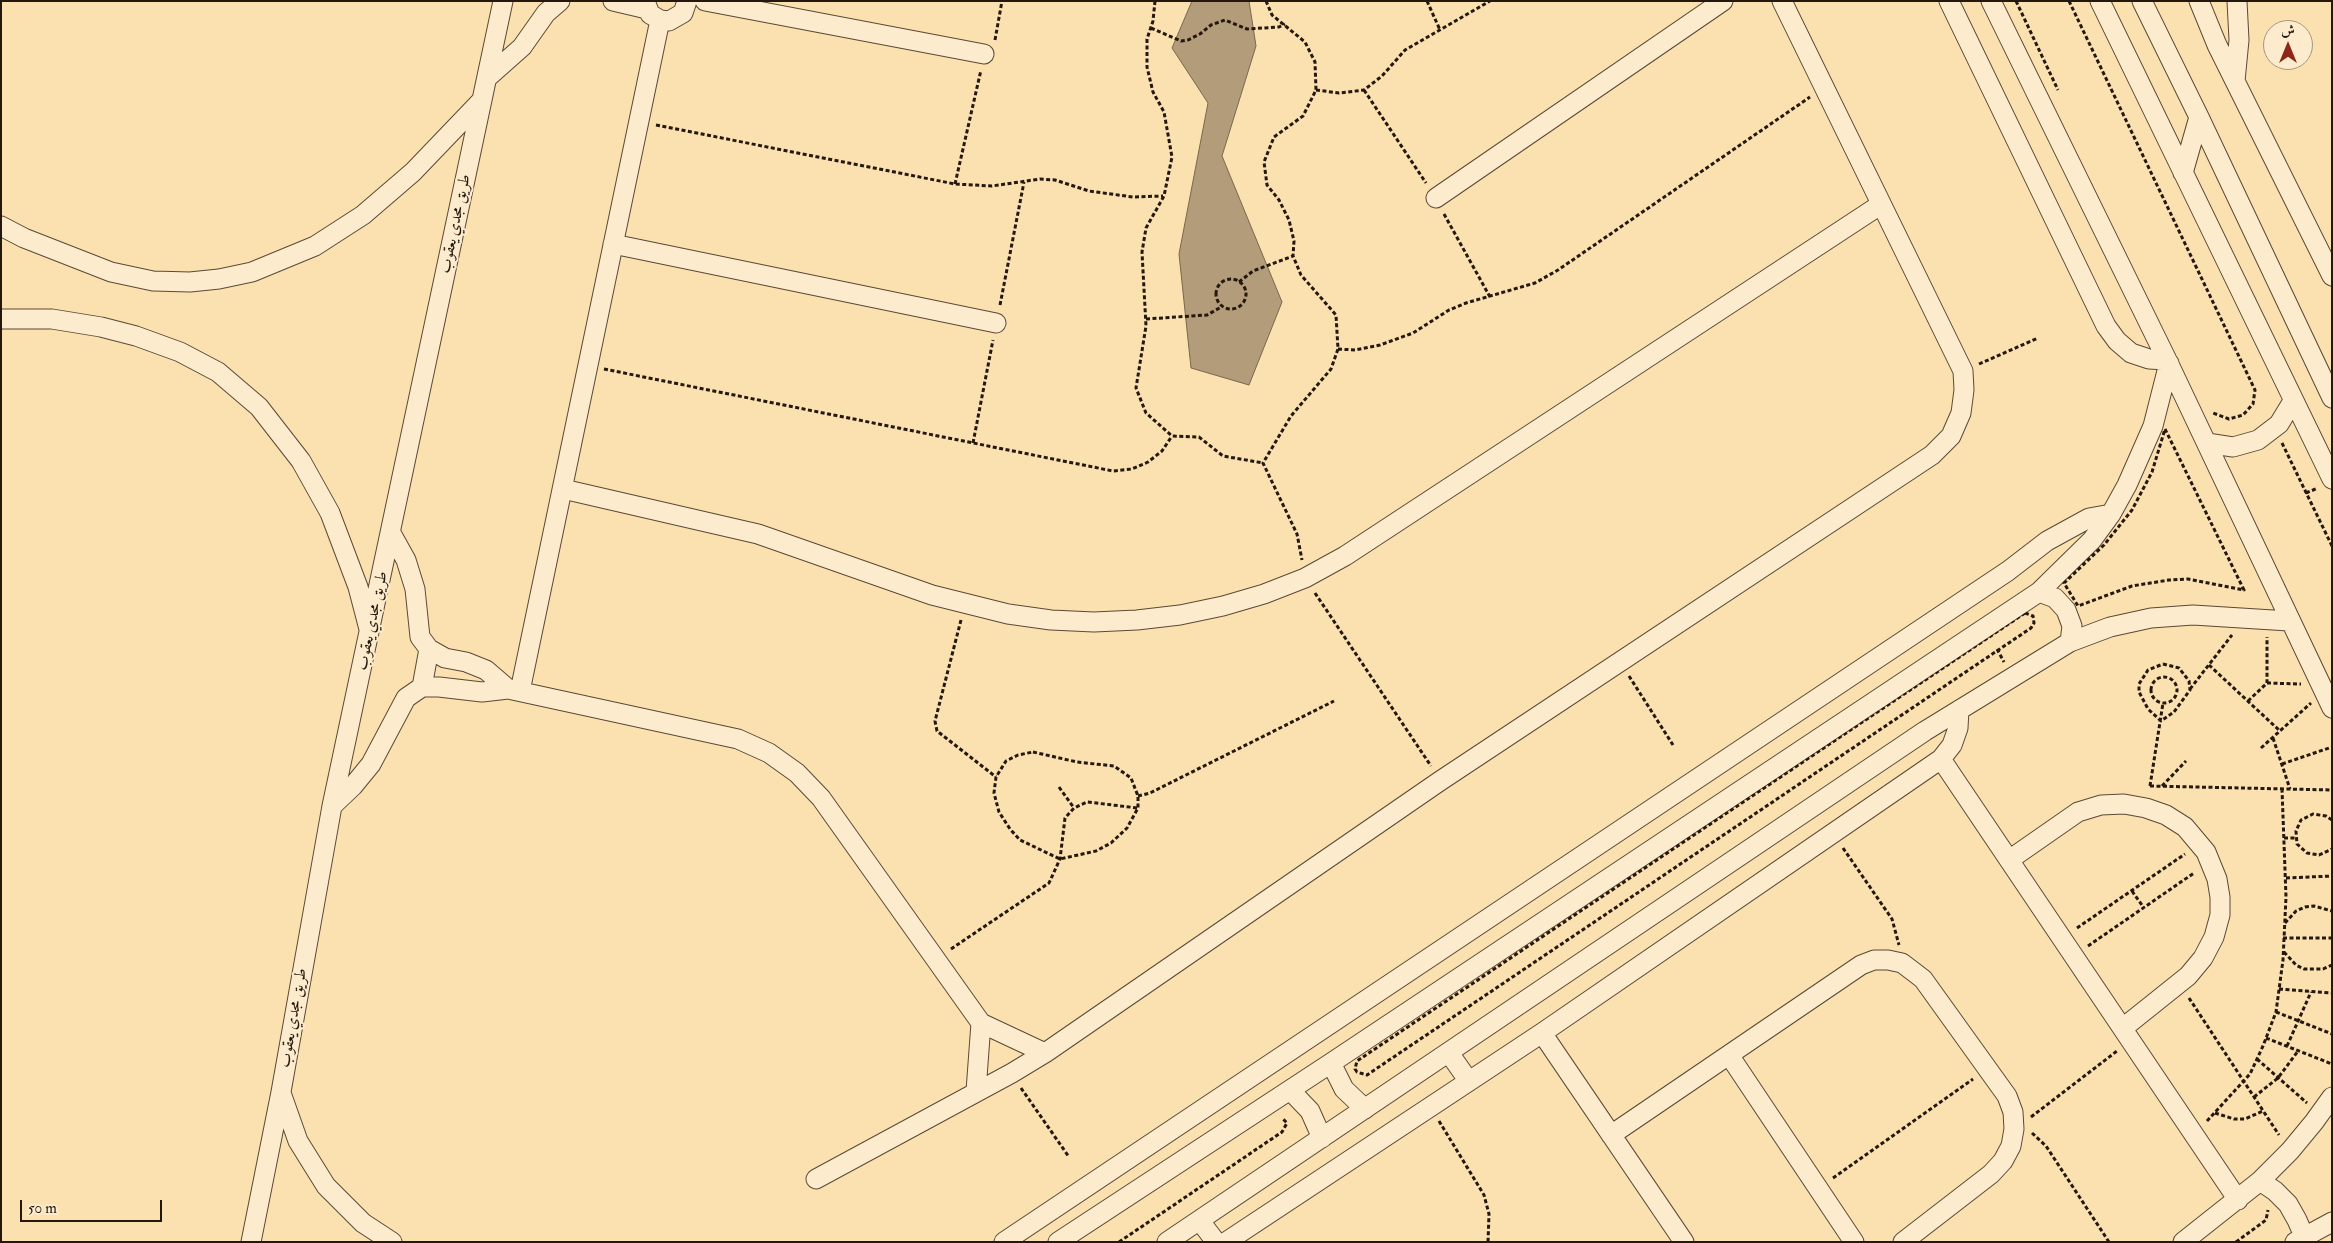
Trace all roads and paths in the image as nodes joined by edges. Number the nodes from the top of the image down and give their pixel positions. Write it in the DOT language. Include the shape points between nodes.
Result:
graph roads {
  1 [pos="503,1"];
  2 [pos="560,1"];
  3 [pos="613,1"];
  4 [pos="687,1"];
  5 [pos="705,1"];
  6 [pos="1002,1"];
  7 [pos="1155,1"];
  8 [pos="1266,1"];
  9 [pos="1427,1"];
  10 [pos="1490,1"];
  11 [pos="1723,1"];
  12 [pos="1782,1"];
  13 [pos="1949,1"];
  14 [pos="1991,1"];
  15 [pos="2016,1"];
  16 [pos="2069,1"];
  17 [pos="2100,1"];
  18 [pos="2142,1"];
  19 [pos="2199,1"];
  20 [pos="2237,1"];
  21 [pos="651,10"];
  22 [pos="1285,24"];
  23 [pos="1151,28"];
  24 [pos="1440,30"];
  25 [pos="984,54"];
  26 [pos="487,78"];
  27 [pos="2236,81"];
  28 [pos="1824,88"];
  29 [pos="1316,90"];
  30 [pos="1364,90"];
  31 [pos="483,99"];
  32 [pos="2062,99"];
  33 [pos="2199,117"];
  34 [pos="639,122"];
  35 [pos="2183,173"];
  36 [pos="955,184"];
  37 [pos="1164,196"];
  38 [pos="1436,198"];
  39 [pos="1880,205"];
  40 [pos="1,226"];
  41 [pos="613,244"];
  42 [pos="1293,256"];
  43 [pos="2332,276"];
  44 [pos="1239,282"];
  45 [pos="1490,297"];
  46 [pos="1223,306"];
  47 [pos="1,319"];
  48 [pos="1146,319"];
  49 [pos="996,323"];
  50 [pos="2038,338"];
  51 [pos="1338,349"];
  52 [pos="2168,361"];
  53 [pos="588,366"];
  54 [pos="1962,371"];
  55 [pos="2332,398"];
  56 [pos="2292,402"];
  57 [pos="2210,410"];
  58 [pos="2165,429"];
  59 [pos="1172,436"];
  60 [pos="2207,443"];
  61 [pos="2276,445"];
  62 [pos="1263,463"];
  63 [pos="2332,479"];
  64 [pos="563,489"];
  65 [pos="2111,514"];
  66 [pos="391,533"];
  67 [pos="2332,546"];
  68 [pos="1305,578"];
  69 [pos="2039,592"];
  70 [pos="965,605"];
  71 [pos="2245,618"];
  72 [pos="2267,619"];
  73 [pos="2289,621"];
  74 [pos="370,634"];
  75 [pos="2070,642"];
  76 [pos="429,649"];
  77 [pos="1621,662"];
  78 [pos="2209,665"];
  79 [pos="2267,683"];
  80 [pos="422,687"];
  81 [pos="514,690"];
  82 [pos="2190,690"];
  83 [pos="2326,695"];
  84 [pos="1334,701"];
  85 [pos="2248,701"];
  86 [pos="2163,703"];
  87 [pos="1959,710"];
  88 [pos="2161,721"];
  89 [pos="2280,731"];
  90 [pos="2273,738"];
  91 [pos="1673,745"];
  92 [pos="2332,747"];
  93 [pos="2261,748"];
  94 [pos="1941,759"];
  95 [pos="2186,761"];
  96 [pos="2282,764"];
  97 [pos="996,777"];
  98 [pos="1440,781"];
  99 [pos="2150,786"];
  100 [pos="2161,786"];
  101 [pos="1059,787"];
  102 [pos="2282,789"];
  103 [pos="2290,790"];
  104 [pos="2332,790"];
  105 [pos="1138,796"];
  106 [pos="332,806"];
  107 [pos="1074,808"];
  108 [pos="1138,808"];
  109 [pos="2146,808"];
  110 [pos="2332,820"];
  111 [pos="1833,833"];
  112 [pos="2284,838"];
  113 [pos="2296,838"];
  114 [pos="2200,843"];
  115 [pos="2332,849"];
  116 [pos="1060,859"];
  117 [pos="2009,860"];
  118 [pos="2211,862"];
  119 [pos="2332,876"];
  120 [pos="2286,878"];
  121 [pos="2132,891"];
  122 [pos="2144,908"];
  123 [pos="2332,911"];
  124 [pos="2284,924"];
  125 [pos="2283,938"];
  126 [pos="2332,938"];
  127 [pos="2062,939"];
  128 [pos="2283,951"];
  129 [pos="2074,956"];
  130 [pos="935,959"];
  131 [pos="1902,963"];
  132 [pos="2332,965"];
  133 [pos="2179,983"];
  134 [pos="2279,989"];
  135 [pos="2311,992"];
  136 [pos="2332,993"];
  137 [pos="2276,1012"];
  138 [pos="2298,1021"];
  139 [pos="981,1022"];
  140 [pos="1542,1033"];
  141 [pos="2126,1034"];
  142 [pos="2332,1034"];
  143 [pos="2266,1038"];
  144 [pos="2287,1046"];
  145 [pos="2298,1051"];
  146 [pos="1045,1053"];
  147 [pos="1448,1053"];
  148 [pos="1729,1055"];
  149 [pos="2257,1059"];
  150 [pos="1332,1063"];
  151 [pos="2332,1064"];
  152 [pos="1987,1069"];
  153 [pos="1012,1074"];
  154 [pos="2278,1078"];
  155 [pos="1468,1080"];
  156 [pos="2244,1080"];
  157 [pos="1290,1090"];
  158 [pos="976,1091"];
  159 [pos="281,1092"];
  160 [pos="2254,1097"];
  161 [pos="2332,1097"];
  162 [pos="1430,1106"];
  163 [pos="1365,1109"];
  164 [pos="2264,1111"];
  165 [pos="2214,1113"];
  166 [pos="2320,1114"];
  167 [pos="2014,1129"];
  168 [pos="2194,1134"];
  169 [pos="1611,1135"];
  170 [pos="1322,1138"];
  171 [pos="2290,1151"];
  172 [pos="1069,1157"];
  173 [pos="1235,1164"];
  174 [pos="816,1179"];
  175 [pos="2260,1181"];
  176 [pos="1818,1188"];
  177 [pos="2238,1200"];
  178 [pos="1200,1220"];
  179 [pos="2332,1222"];
  180 [pos="2300,1239"];
  181 [pos="251,1242"];
  182 [pos="392,1242"];
  183 [pos="1004,1242"];
  184 [pos="1058,1242"];
  185 [pos="1120,1242"];
  186 [pos="1167,1242"];
  187 [pos="1216,1242"];
  188 [pos="1226,1242"];
  189 [pos="1488,1242"];
  190 [pos="1684,1242"];
  191 [pos="1854,1242"];
  192 [pos="1903,1242"];
  193 [pos="2109,1242"];
  194 [pos="2184,1242"];
  1 -- 26 [label="street, طريق مجدي يعقوب"];
  2 -- 26 [label="street" via="546,13 522,47"];
  3 -- 21 [label="street"];
  4 -- 21 [label="street" via="683,13 668,21"];
  5 -- 25 [label="street"];
  6 -- 25 [label="path" via="997,36"];
  7 -- 23 [label="path"];
  8 -- 22 [label="path" via="1272,15"];
  9 -- 24 [label="path"];
  10 -- 24 [label="path"];
  11 -- 38 [label="street"];
  12 -- 28 [label="street"];
  13 -- 52 [label="street" via="2106,326 2131,353"];
  14 -- 52 [label="street"];
  15 -- 32 [label="path"];
  16 -- 57 [label="path" via="2255,390 2253,404 2243,415 2222,418"];
  17 -- 35 [label="street"];
  18 -- 33 [label="street"];
  19 -- 27 [label="street"];
  20 -- 27 [label="street"];
  21 -- 34 [label="street"];
  22 -- 23 [label="path" via="1248,29 1225,20 1181,41"];
  22 -- 29 [label="path" via="1305,42 1315,62"];
  23 -- 37 [label="path" via="1147,39 1147,67 1153,92 1164,112 1172,157"];
  24 -- 30 [label="path" via="1405,50 1382,76"];
  25 -- 36 [label="path"];
  26 -- 31 [label="street, طريق مجدي يعقوب"];
  27 -- 43 [label="street"];
  28 -- 39 [label="street"];
  28 -- 45 [label="path" via="1558,270 1535,283"];
  29 -- 30 [label="path" via="1339,93"];
  29 -- 42 [label="path" via="1303,116 1274,137 1264,162 1267,185 1289,220 1294,241"];
  30 -- 38 [label="path"];
  31 -- 40 [label="street" via="414,172 363,215 315,246 252,272 210,280 153,281 111,272"];
  31 -- 66 [label="street, طريق مجدي يعقوب"];
  33 -- 35 [label="street"];
  33 -- 55 [label="street"];
  34 -- 36 [label="path"];
  34 -- 41 [label="street"];
  35 -- 56 [label="street"];
  36 -- 37 [label="path" via="992,186 1040,179 1134,198"];
  37 -- 48 [label="path" via="1146,228 1142,252"];
  38 -- 45 [label="path"];
  39 -- 54 [label="street"];
  39 -- 68 [label="street" via="1345,556"];
  41 -- 49 [label="street"];
  41 -- 53 [label="street"];
  42 -- 44 [label="path" via="1253,270"];
  42 -- 51 [label="path" via="1301,275 1336,315"];
  44 -- 46 [label="path" via="1246,293 1241,305"];
  44 -- 46 [label="path" via="1226,280 1217,289 1216,295"];
  45 -- 51 [label="path" via="1449,310 1413,333 1380,345 1355,350"];
  46 -- 48 [label="path" via="1207,315"];
  47 -- 74 [label="street" via="52,319 101,327 180,352 218,372 259,407 301,461 330,513 358,587"];
  48 -- 59 [label="path" via="1136,388 1146,413"];
  50 -- 54 [label="path"];
  51 -- 62 [label="path" via="1331,369 1291,416"];
  52 -- 60 [label="street"];
  52 -- 65 [label="street" via="2153,426"];
  53 -- 59 [label="path" via="1113,471 1132,469 1148,462 1162,451"];
  53 -- 64 [label="street"];
  54 -- 77 [label="street" via="1961,414 1951,436 1932,455"];
  56 -- 60 [label="street" via="2279,424 2258,440 2233,447"];
  56 -- 63 [label="street"];
  58 -- 58 [label="path" via="2152,472 2132,510 2104,545 2064,583 2078,606 2123,588 2169,580 2188,579 2244,590"];
  59 -- 62 [label="path" via="1199,437 1223,456"];
  60 -- 73 [label="street"];
  61 -- 67 [label="path" via="2281,441"];
  62 -- 68 [label="path" via="1296,534"];
  64 -- 70 [label="street" via="758,534"];
  64 -- 81 [label="street"];
  65 -- 69 [label="street" via="2092,540"];
  65 -- 183 [label="street" via="2089,518 2047,541 2008,571"];
  66 -- 74 [label="street, طريق مجدي يعقوب"];
  66 -- 76 [label="street" via="406,560 415,589 420,637"];
  68 -- 70 [label="street" via="1223,606 1137,620 1050,620"];
  68 -- 98 [label="path"];
  69 -- 75 [label="street" via="2055,598 2066,610 2072,626"];
  69 -- 150 [label="street"];
  70 -- 97 [label="path" via="935,722 937,731"];
  71 -- 72 [label="street"];
  71 -- 75 [label="street" via="2193,615 2151,618 2110,627"];
  71 -- 78 [label="path"];
  72 -- 73 [label="street"];
  72 -- 79 [label="path"];
  73 -- 83 [label="street"];
  74 -- 106 [label="street, طريق مجدي يعقوب"];
  75 -- 87 [label="street"];
  76 -- 80 [label="street"];
  76 -- 81 [label="street" via="445,658 486,670"];
  77 -- 91 [label="path"];
  77 -- 98 [label="street"];
  78 -- 82 [label="path"];
  78 -- 85 [label="path"];
  79 -- 83 [label="path"];
  79 -- 85 [label="path"];
  80 -- 81 [label="street" via="482,692"];
  80 -- 106 [label="street" via="406,698 371,764"];
  81 -- 130 [label="street" via="704,730 738,739 769,753 797,773 820,798"];
  82 -- 88 [label="path" via="2174,712"];
  82 -- 88 [label="path" via="2189,681 2179,668 2163,664 2148,670 2139,684 2139,692 2148,709"];
  83 -- 89 [label="path"];
  84 -- 105 [label="path" via="1150,793"];
  85 -- 89 [label="path"];
  86 -- 86 [label="path" via="2174,698 2177,688 2170,678 2165,677 2151,686 2153,697"];
  86 -- 88 [label="path"];
  87 -- 94 [label="street" via="1958,728 1952,745"];
  87 -- 147 [label="street"];
  88 -- 99 [label="path"];
  89 -- 90 [label="path"];
  90 -- 93 [label="path"];
  90 -- 96 [label="path"];
  92 -- 96 [label="path"];
  94 -- 111 [label="street"];
  94 -- 117 [label="street"];
  95 -- 100 [label="path"];
  96 -- 103 [label="path"];
  97 -- 105 [label="path" via="1006,761 1034,752 1114,766 1131,778"];
  97 -- 116 [label="path" via="994,793 999,812 1010,829 1020,840"];
  98 -- 146 [label="street"];
  99 -- 100 [label="path"];
  99 -- 109 [label="path"];
  100 -- 102 [label="path"];
  101 -- 107 [label="path"];
  102 -- 103 [label="path"];
  102 -- 112 [label="path"];
  103 -- 104 [label="path"];
  105 -- 108 [label="path"];
  106 -- 159 [label="street, طريق مجدي يعقوب"];
  107 -- 108 [label="path" via="1088,802"];
  107 -- 116 [label="path" via="1065,818"];
  108 -- 116 [label="path" via="1127,828 1111,843 1096,851"];
  109 -- 114 [label="street" via="2185,827"];
  109 -- 117 [label="street" via="2124,804 2101,805 2078,812"];
  110 -- 113 [label="path" via="2320,814 2307,816 2298,825"];
  111 -- 131 [label="path" via="1892,920"];
  111 -- 140 [label="street"];
  112 -- 113 [label="path"];
  112 -- 120 [label="path"];
  113 -- 115 [label="path" via="2301,849 2313,855"];
  114 -- 118 [label="street"];
  114 -- 121 [label="path"];
  116 -- 130 [label="path" via="1049,883"];
  117 -- 127 [label="street"];
  118 -- 122 [label="path"];
  118 -- 133 [label="street" via="2219,888 2220,915 2214,937 2203,958"];
  119 -- 120 [label="path"];
  120 -- 124 [label="path"];
  121 -- 122 [label="path"];
  121 -- 127 [label="path"];
  122 -- 129 [label="path"];
  123 -- 124 [label="path" via="2305,907 2296,911"];
  124 -- 125 [label="path"];
  125 -- 126 [label="path"];
  125 -- 128 [label="path"];
  127 -- 129 [label="street"];
  128 -- 132 [label="path" via="2304,969 2322,969"];
  128 -- 134 [label="path"];
  129 -- 141 [label="street"];
  130 -- 139 [label="street"];
  131 -- 148 [label="street" via="1874,960 1861,965"];
  131 -- 152 [label="street" via="1923,979"];
  133 -- 141 [label="street"];
  133 -- 156 [label="path"];
  134 -- 135 [label="path"];
  134 -- 137 [label="path"];
  135 -- 136 [label="path"];
  135 -- 138 [label="path"];
  137 -- 138 [label="path"];
  137 -- 143 [label="path"];
  138 -- 142 [label="path"];
  138 -- 144 [label="path"];
  139 -- 146 [label="street"];
  139 -- 158 [label="street"];
  140 -- 155 [label="street"];
  140 -- 169 [label="street"];
  141 -- 167 [label="path"];
  141 -- 168 [label="street"];
  143 -- 144 [label="path"];
  143 -- 149 [label="path"];
  144 -- 145 [label="path"];
  145 -- 151 [label="path"];
  145 -- 154 [label="path"];
  146 -- 153 [label="street"];
  147 -- 155 [label="street"];
  147 -- 163 [label="street"];
  148 -- 169 [label="street"];
  148 -- 176 [label="street"];
  149 -- 154 [label="path"];
  149 -- 156 [label="path"];
  150 -- 157 [label="street"];
  150 -- 163 [label="street" via="1344,1089"];
  152 -- 167 [label="street" via="2007,1096 2013,1112"];
  152 -- 176 [label="path"];
  153 -- 158 [label="street"];
  153 -- 172 [label="path"];
  154 -- 160 [label="path"];
  154 -- 166 [label="path"];
  155 -- 162 [label="street"];
  156 -- 160 [label="path"];
  156 -- 165 [label="path"];
  157 -- 170 [label="street" via="1310,1111"];
  157 -- 184 [label="street"];
  158 -- 174 [label="street"];
  159 -- 181 [label="street, طريق مجدي يعقوب"];
  159 -- 182 [label="street" via="298,1142 326,1186 363,1223"];
  160 -- 164 [label="path"];
  161 -- 166 [label="street"];
  162 -- 188 [label="street"];
  162 -- 189 [label="path" via="1484,1195 1489,1214"];
  163 -- 170 [label="street"];
  164 -- 165 [label="path" via="2245,1119"];
  164 -- 171 [label="path"];
  165 -- 168 [label="path"];
  166 -- 171 [label="street"];
  167 -- 192 [label="street" via="2011,1146 1991,1174"];
  167 -- 193 [label="path" via="2032,1134 2046,1146"];
  168 -- 177 [label="street"];
  169 -- 190 [label="street"];
  170 -- 178 [label="street"];
  171 -- 175 [label="street"];
  173 -- 185 [label="path"];
  175 -- 177 [label="street"];
  175 -- 180 [label="street" via="2288,1204 2297,1220"];
  176 -- 191 [label="street"];
  177 -- 194 [label="street"];
  178 -- 186 [label="street"];
  178 -- 187 [label="street"];
  179 -- 180 [label="street"];
}
